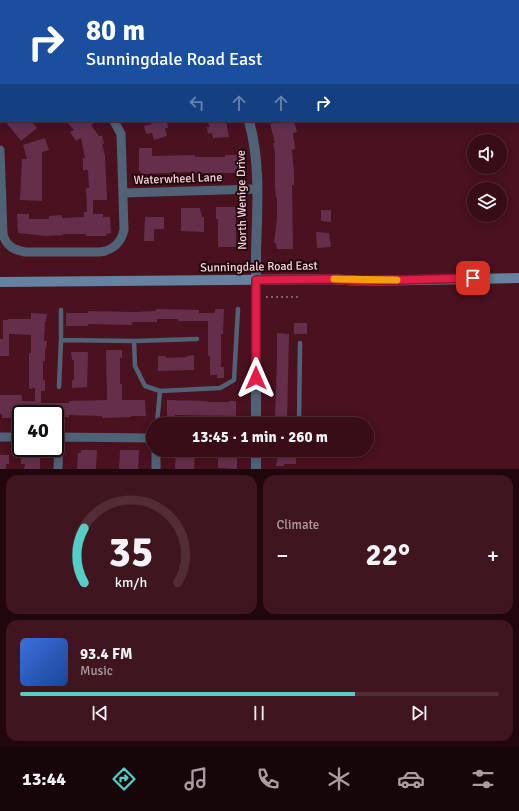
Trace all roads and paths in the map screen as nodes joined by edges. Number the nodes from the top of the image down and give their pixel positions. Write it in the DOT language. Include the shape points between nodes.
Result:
graph roads {
  1 [pos="115,122"];
  2 [pos="249,122"];
  3 [pos="0,150"];
  4 [pos="257,189"];
  5 [pos="123,193"];
  6 [pos="519,278"];
  7 [pos="256,280"];
  8 [pos="0,282"];
  9 [pos="266,297"];
  10 [pos="299,297"];
  11 [pos="238,309"];
  12 [pos="61,310"];
  13 [pos="197,339"];
  14 [pos="61,340"];
  15 [pos="134,341"];
  16 [pos="300,343"];
  17 [pos="59,387"];
  18 [pos="160,391"];
  19 [pos="158,417"];
  20 [pos="256,417"];
  21 [pos="299,417"];
  22 [pos="0,437"];
  23 [pos="12,437"];
  24 [pos="64,437"];
  25 [pos="146,438"];
  26 [pos="58,457"];
  27 [pos="156,457"];
  28 [pos="256,457"];
  29 [pos="58,469"];
  30 [pos="156,469"];
  31 [pos="256,469"];
  1 -- 5 [label="street" via="121,134"];
  2 -- 4 [label="street, North Wenige Drive" via="255,151"];
  3 -- 5 [label="street" via="3,234 7,243 19,251 110,250 120,242 124,230"];
  4 -- 5 [label="street, Waterwheel Lane"];
  4 -- 7 [label="street, North Wenige Drive"];
  6 -- 7 [label="main road, Sunningdale Road East"];
  7 -- 8 [label="main road, Sunningdale Road East"];
  7 -- 20 [label="street, North Wenige Drive"];
  9 -- 10 [label="path"];
  11 -- 18 [label="lane" via="234,380 220,388"];
  12 -- 14 [label="lane"];
  13 -- 15 [label="lane"];
  14 -- 15 [label="lane"];
  14 -- 17 [label="lane"];
  15 -- 18 [label="lane" via="135,366 145,386"];
  16 -- 21 [label="lane"];
  18 -- 19 [label="lane"];
  22 -- 23 [label="street"];
  24 -- 25 [label="street"];
  26 -- 29 [label="street"];
  27 -- 30 [label="street"];
  28 -- 31 [label="street"];
}
